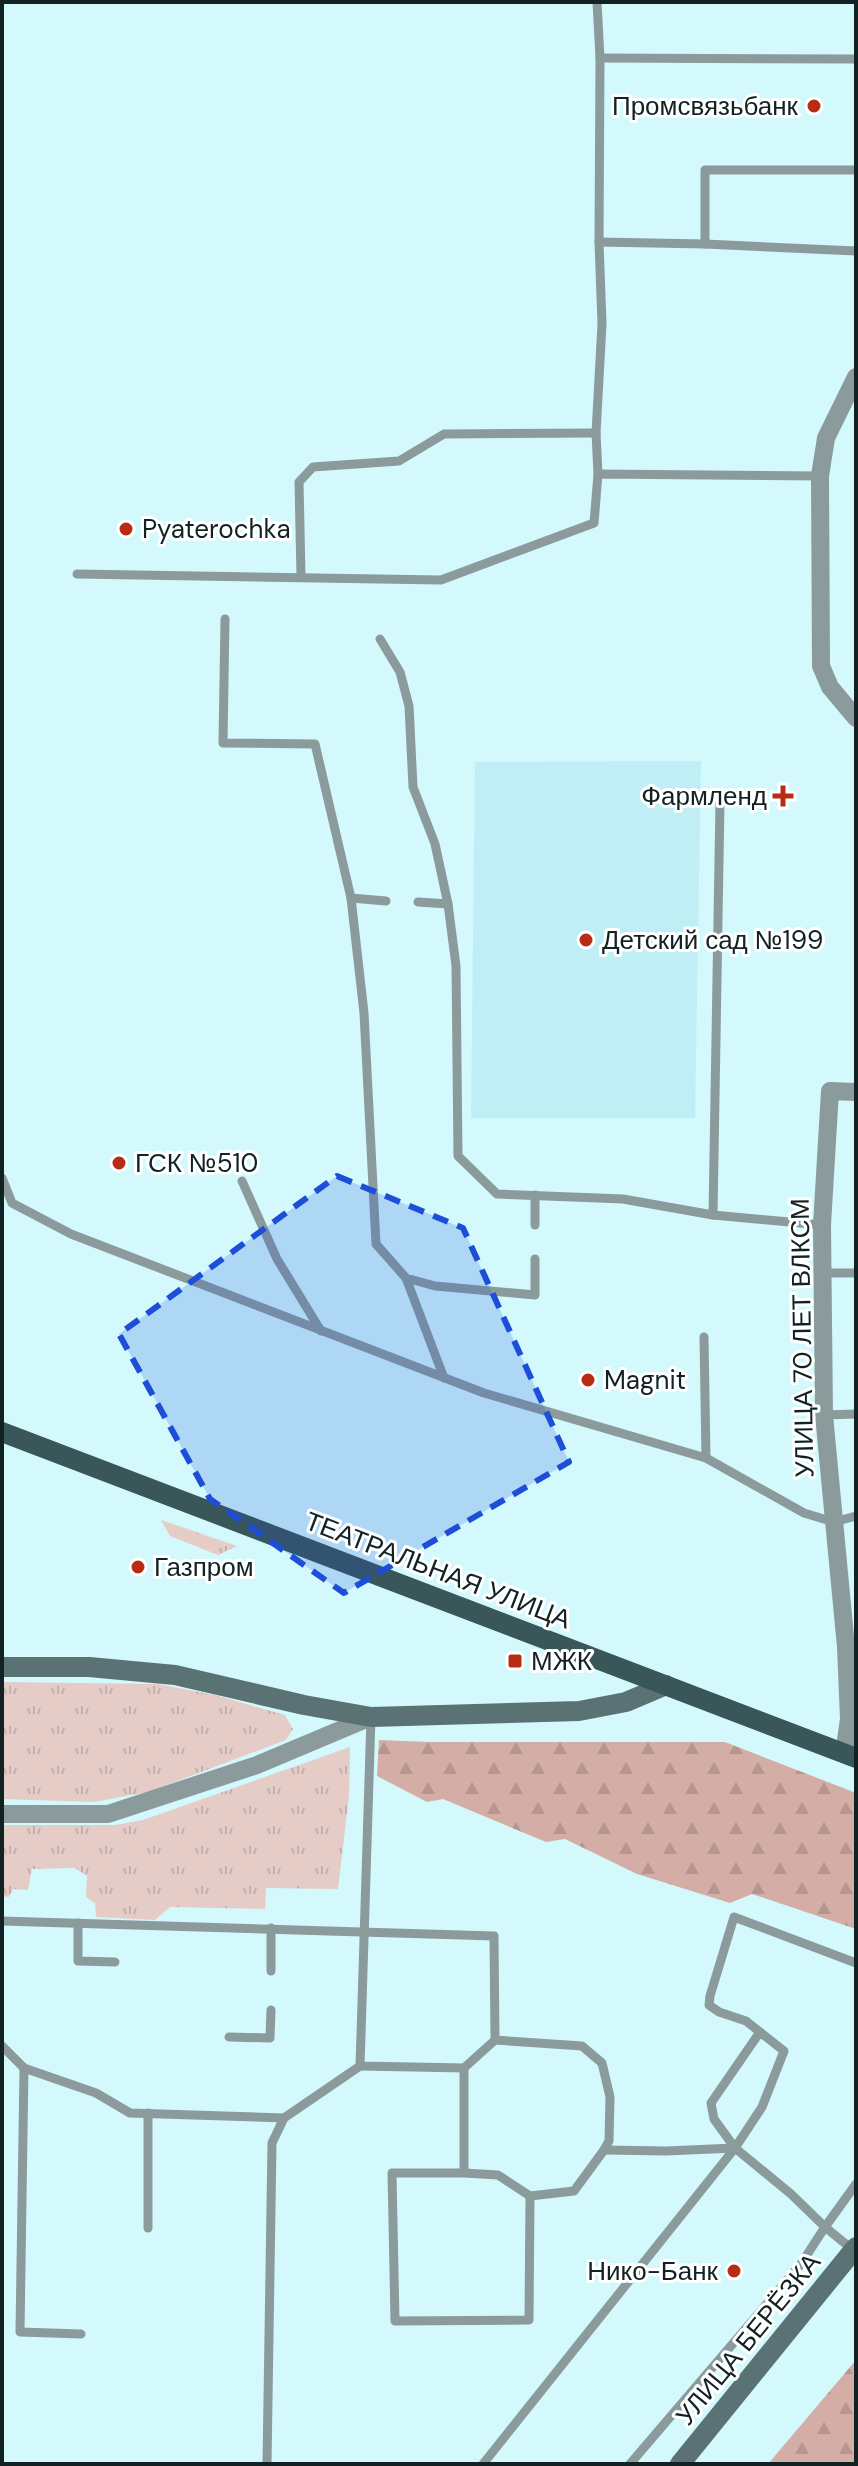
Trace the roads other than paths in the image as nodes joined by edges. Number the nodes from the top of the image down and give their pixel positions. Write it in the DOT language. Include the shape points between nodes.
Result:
graph roads {
  1 [pos="597,2"];
  2 [pos="600,58"];
  3 [pos="856,59"];
  4 [pos="856,170"];
  5 [pos="599,242"];
  6 [pos="705,244"];
  7 [pos="856,251"];
  8 [pos="856,377"];
  9 [pos="596,433"];
  10 [pos="598,474"];
  11 [pos="820,476"];
  12 [pos="77,574"];
  13 [pos="301,576"];
  14 [pos="225,619"];
  15 [pos="380,639"];
  16 [pos="856,718"];
  17 [pos="720,802"];
  18 [pos="351,898"];
  19 [pos="386,901"];
  20 [pos="418,902"];
  21 [pos="448,904"];
  22 [pos="856,1092"];
  23 [pos="2,1178"];
  24 [pos="242,1181"];
  25 [pos="535,1195"];
  26 [pos="713,1215"];
  27 [pos="535,1225"];
  28 [pos="822,1225"];
  29 [pos="535,1259"];
  30 [pos="823,1273"];
  31 [pos="856,1273"];
  32 [pos="406,1278"];
  33 [pos="321,1331"];
  34 [pos="704,1337"];
  35 [pos="444,1378"];
  36 [pos="856,1414"];
  37 [pos="824,1415"];
  38 [pos="2,1432"];
  39 [pos="706,1458"];
  40 [pos="856,1516"];
  41 [pos="834,1522"];
  42 [pos="2,1667"];
  43 [pos="666,1685"];
  44 [pos="371,1717"];
  45 [pos="850,1756"];
  46 [pos="2,1814"];
  47 [pos="2,1921"];
  48 [pos="78,1923"];
  49 [pos="271,1928"];
  50 [pos="364,1931"];
  51 [pos="115,1962"];
  52 [pos="856,1963"];
  53 [pos="271,1971"];
  54 [pos="271,2010"];
  55 [pos="760,2032"];
  56 [pos="229,2037"];
  57 [pos="495,2040"];
  58 [pos="2,2046"];
  59 [pos="360,2066"];
  60 [pos="24,2068"];
  61 [pos="464,2068"];
  62 [pos="148,2113"];
  63 [pos="284,2118"];
  64 [pos="735,2148"];
  65 [pos="604,2150"];
  66 [pos="464,2173"];
  67 [pos="856,2184"];
  68 [pos="530,2196"];
  69 [pos="825,2227"];
  70 [pos="148,2228"];
  71 [pos="855,2248"];
  72 [pos="81,2334"];
  73 [pos="267,2464"];
  74 [pos="483,2464"];
  75 [pos="630,2464"];
  76 [pos="680,2464"];
  1 -- 2 [label="lane"];
  2 -- 3 [label="lane"];
  2 -- 5 [label="lane"];
  4 -- 6 [label="lane" via="705,170"];
  5 -- 6 [label="lane"];
  5 -- 9 [label="lane" via="602,324"];
  6 -- 7 [label="lane"];
  8 -- 11 [label="street" via="826,438"];
  9 -- 10 [label="lane"];
  9 -- 13 [label="lane" via="444,434 399,461 313,467 299,482"];
  10 -- 11 [label="lane"];
  10 -- 13 [label="lane" via="594,523 441,580"];
  11 -- 16 [label="street" via="821,666 830,687"];
  12 -- 13 [label="lane"];
  14 -- 18 [label="lane" via="223,743 315,744"];
  15 -- 21 [label="lane" via="400,672 409,706 413,787 435,844"];
  17 -- 26 [label="lane"];
  18 -- 19 [label="lane"];
  18 -- 32 [label="lane" via="364,1013 376,1244"];
  20 -- 21 [label="lane"];
  21 -- 25 [label="lane" via="456,966 458,1156 497,1194"];
  22 -- 28 [label="street, УЛИЦА 70 ЛЕТ ВЛКСМ" via="830,1091"];
  23 -- 33 [label="lane" via="12,1203 71,1234"];
  24 -- 33 [label="lane" via="277,1259"];
  25 -- 26 [label="lane" via="623,1199"];
  25 -- 27 [label="lane"];
  26 -- 28 [label="lane"];
  28 -- 30 [label="street, УЛИЦА 70 ЛЕТ ВЛКСМ"];
  29 -- 32 [label="lane" via="535,1295 435,1286"];
  30 -- 31 [label="lane"];
  30 -- 37 [label="street, УЛИЦА 70 ЛЕТ ВЛКСМ"];
  32 -- 35 [label="lane"];
  33 -- 35 [label="lane"];
  34 -- 39 [label="lane"];
  35 -- 39 [label="lane"];
  36 -- 37 [label="lane"];
  37 -- 41 [label="street, УЛИЦА 70 ЛЕТ ВЛКСМ"];
  38 -- 43 [label="main road, ТЕАТРАЛЬНАЯ УЛИЦА"];
  39 -- 41 [label="lane" via="804,1513"];
  40 -- 41 [label="lane"];
  41 -- 45 [label="street, УЛИЦА 70 ЛЕТ ВЛКСМ"];
  42 -- 44 [label="street" via="89,1667 175,1675"];
  43 -- 44 [label="street" via="626,1702 579,1711"];
  43 -- 45 [label="main road, ТЕАТРАЛЬНАЯ УЛИЦА"];
  44 -- 46 [label="street" via="257,1765 108,1814"];
  44 -- 50 [label="lane"];
  47 -- 48 [label="lane"];
  48 -- 49 [label="lane"];
  48 -- 51 [label="lane" via="78,1961"];
  49 -- 50 [label="lane"];
  49 -- 53 [label="lane"];
  50 -- 57 [label="lane" via="494,1936"];
  50 -- 59 [label="lane"];
  52 -- 55 [label="lane" via="734,1917 709,2005"];
  54 -- 56 [label="lane" via="270,2038"];
  55 -- 64 [label="lane" via="711,2103 714,2119"];
  55 -- 64 [label="lane" via="784,2051 762,2107"];
  57 -- 61 [label="lane"];
  57 -- 65 [label="lane" via="582,2046 602,2063 610,2097"];
  58 -- 60 [label="lane"];
  59 -- 61 [label="lane"];
  59 -- 63 [label="lane"];
  60 -- 62 [label="lane" via="96,2093 130,2113"];
  60 -- 72 [label="lane" via="20,2332"];
  61 -- 66 [label="lane"];
  62 -- 63 [label="lane"];
  62 -- 70 [label="lane"];
  63 -- 73 [label="lane" via="272,2143"];
  64 -- 65 [label="lane"];
  64 -- 69 [label="lane"];
  64 -- 74 [label="lane"];
  65 -- 68 [label="lane" via="574,2191"];
  66 -- 68 [label="lane" via="498,2175"];
  66 -- 68 [label="lane" via="392,2173 395,2321 529,2320"];
  67 -- 69 [label="lane"];
  69 -- 71 [label="lane"];
  69 -- 75 [label="lane" via="801,2264"];
  71 -- 76 [label="street, УЛИЦА БЕРЁЗКА"];
}
